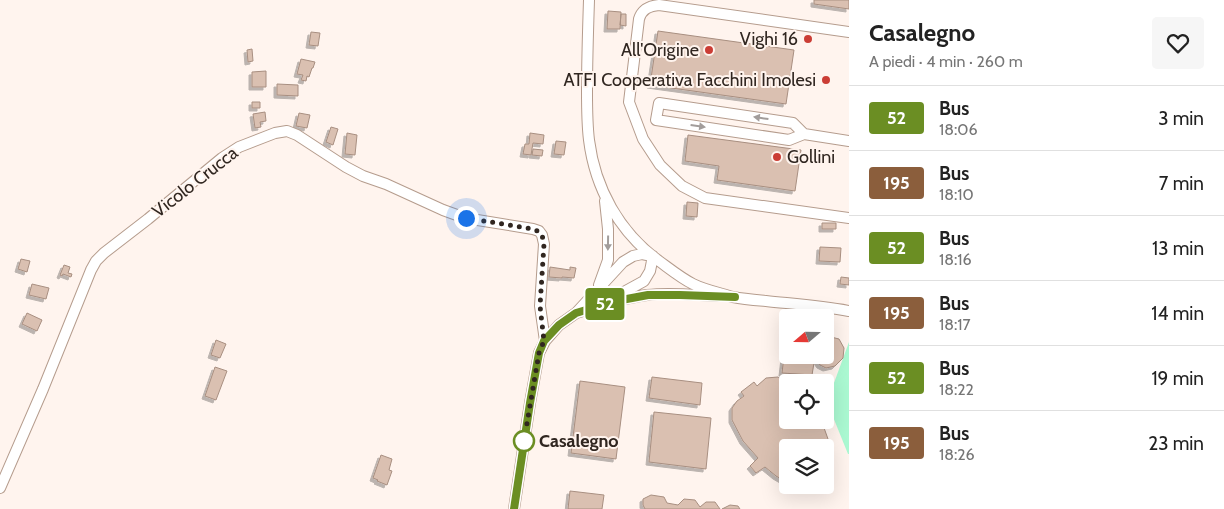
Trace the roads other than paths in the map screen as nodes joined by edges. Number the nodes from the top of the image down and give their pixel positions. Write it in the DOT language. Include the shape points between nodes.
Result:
graph roads {
  1 [pos="589,0"];
  2 [pos="849,32"];
  3 [pos="804,134"];
  4 [pos="849,141"];
  5 [pos="604,195"];
  6 [pos="849,218"];
  7 [pos="653,256"];
  8 [pos="598,288"];
  9 [pos="735,297"];
  10 [pos="595,307"];
  11 [pos="576,313"];
  12 [pos="849,313"];
  13 [pos="544,341"];
  14 [pos="0,488"];
  15 [pos="514,509"];
  1 -- 5 [label="street" via="589,139"];
  2 -- 6 [label="street" via="659,5 649,7 639,18 629,102 643,139 660,166 682,186 705,198"];
  3 -- 3 [label="street, one-way" via="793,123 659,103 656,120 789,140"];
  3 -- 4 [label="street"];
  5 -- 7 [label="street" via="623,226"];
  5 -- 8 [label="street, one-way" via="608,260"];
  7 -- 8 [label="street" via="642,254 622,262"];
  7 -- 9 [label="street" via="692,284"];
  7 -- 10 [label="street" via="644,281"];
  8 -- 11 [label="street"];
  9 -- 10 [label="street" via="648,295"];
  9 -- 12 [label="street" via="832,308"];
  10 -- 11 [label="street"];
  11 -- 13 [label="street"];
  13 -- 14 [label="street, Vicolo Crucca" via="540,306 544,244 539,231 466,218 443,210 363,176 297,134 275,132 222,158 96,261"];
  13 -- 15 [label="street" via="530,403"];
}
